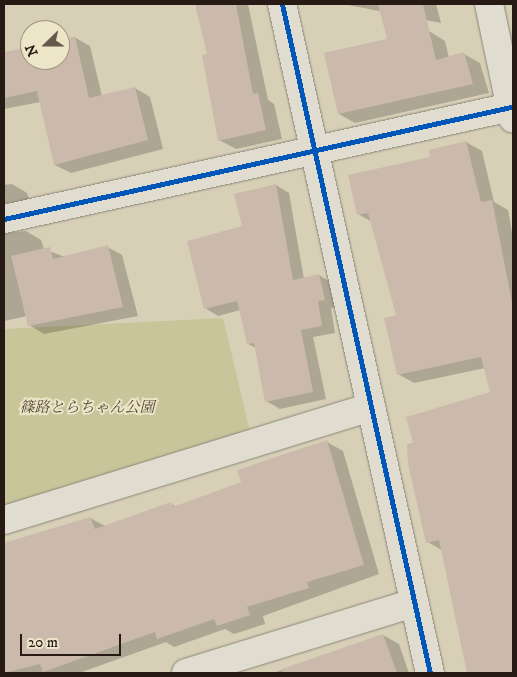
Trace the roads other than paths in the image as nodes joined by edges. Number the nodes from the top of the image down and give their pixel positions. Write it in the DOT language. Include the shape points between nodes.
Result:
graph roads {
  1 [pos="282,4"];
  2 [pos="489,4"];
  3 [pos="512,113"];
  4 [pos="314,150"];
  5 [pos="4,219"];
  6 [pos="371,407"];
  7 [pos="4,520"];
  8 [pos="414,603"];
  9 [pos="186,673"];
  10 [pos="430,673"];
  1 -- 4 [label="street"];
  2 -- 3 [label="street"];
  3 -- 4 [label="street"];
  4 -- 5 [label="street"];
  4 -- 6 [label="street"];
  6 -- 7 [label="street"];
  6 -- 8 [label="street"];
  8 -- 9 [label="street"];
  8 -- 10 [label="street"];
}
